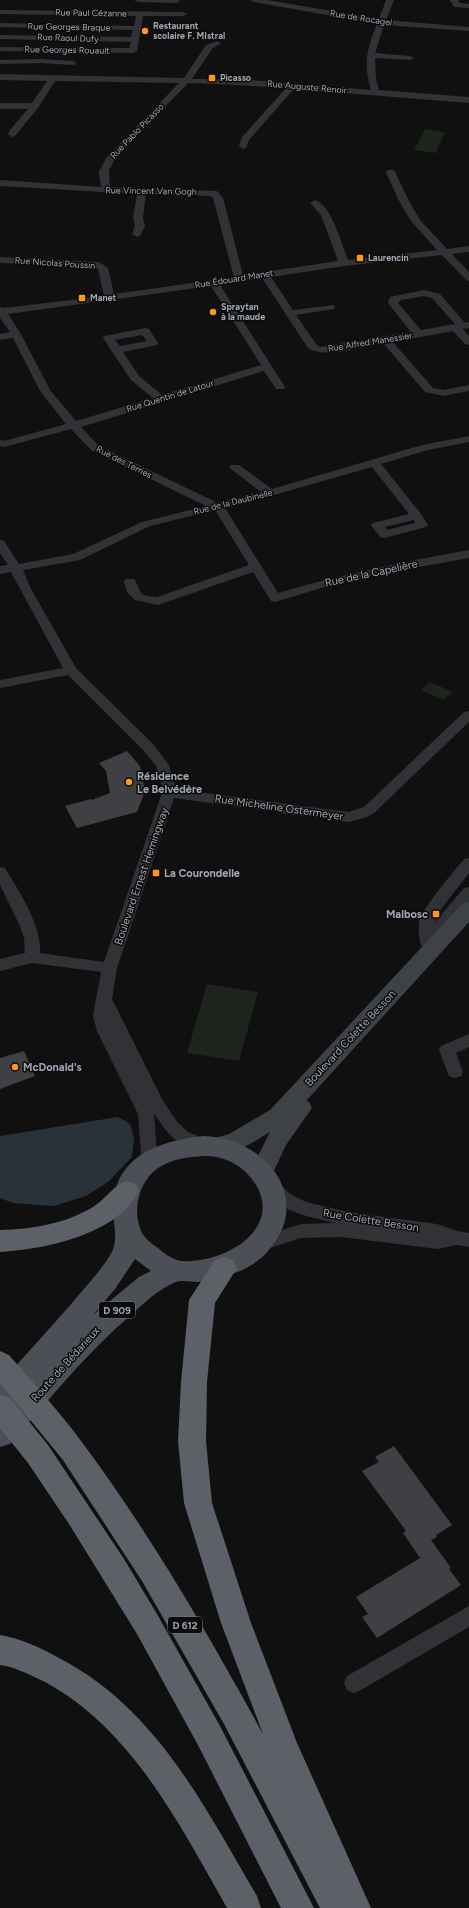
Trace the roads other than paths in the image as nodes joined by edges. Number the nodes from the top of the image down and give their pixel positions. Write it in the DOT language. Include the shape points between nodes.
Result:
graph roads {
  1 [pos="137,0"];
  2 [pos="176,0"];
  3 [pos="254,0"];
  4 [pos="390,0"];
  5 [pos="454,0"];
  6 [pos="469,6"];
  7 [pos="0,12"];
  8 [pos="84,13"];
  9 [pos="137,13"];
  10 [pos="182,14"];
  11 [pos="381,22"];
  12 [pos="0,25"];
  13 [pos="81,27"];
  14 [pos="137,28"];
  15 [pos="469,29"];
  16 [pos="0,37"];
  17 [pos="78,39"];
  18 [pos="135,40"];
  19 [pos="217,43"];
  20 [pos="0,49"];
  21 [pos="76,51"];
  22 [pos="370,55"];
  23 [pos="410,58"];
  24 [pos="0,62"];
  25 [pos="73,63"];
  26 [pos="0,77"];
  27 [pos="53,78"];
  28 [pos="69,78"];
  29 [pos="187,80"];
  30 [pos="292,86"];
  31 [pos="376,93"];
  32 [pos="469,100"];
  33 [pos="0,106"];
  34 [pos="35,106"];
  35 [pos="12,134"];
  36 [pos="242,146"];
  37 [pos="392,172"];
  38 [pos="0,183"];
  39 [pos="106,190"];
  40 [pos="142,191"];
  41 [pos="315,203"];
  42 [pos="137,234"];
  43 [pos="469,249"];
  44 [pos="444,252"];
  45 [pos="0,260"];
  46 [pos="344,263"];
  47 [pos="264,274"];
  48 [pos="239,278"];
  49 [pos="469,278"];
  50 [pos="213,282"];
  51 [pos="110,298"];
  52 [pos="330,306"];
  53 [pos="0,311"];
  54 [pos="290,313"];
  55 [pos="462,326"];
  56 [pos="16,334"];
  57 [pos="418,334"];
  58 [pos="0,338"];
  59 [pos="386,340"];
  60 [pos="469,342"];
  61 [pos="117,350"];
  62 [pos="266,367"];
  63 [pos="280,387"];
  64 [pos="469,388"];
  65 [pos="160,399"];
  66 [pos="73,425"];
  67 [pos="469,439"];
  68 [pos="0,443"];
  69 [pos="374,462"];
  70 [pos="235,466"];
  71 [pos="270,493"];
  72 [pos="218,507"];
  73 [pos="416,516"];
  74 [pos="0,544"];
  75 [pos="469,554"];
  76 [pos="15,567"];
  77 [pos="255,567"];
  78 [pos="0,570"];
  79 [pos="130,582"];
  80 [pos="71,670"];
  81 [pos="0,684"];
  82 [pos="469,715"];
  83 [pos="169,793"];
  84 [pos="468,867"];
  85 [pos="0,872"];
  86 [pos="469,892"];
  87 [pos="469,909"];
  88 [pos="469,922"];
  89 [pos="428,946"];
  90 [pos="32,957"];
  91 [pos="0,965"];
  92 [pos="109,968"];
  93 [pos="105,1001"];
  94 [pos="469,1040"];
  95 [pos="455,1072"];
  96 [pos="210,1146"];
  97 [pos="146,1163"];
  98 [pos="266,1178"];
  99 [pos="127,1191"];
  100 [pos="129,1233"];
  101 [pos="463,1239"];
  102 [pos="0,1241"];
  103 [pos="263,1243"];
  104 [pos="224,1268"];
  105 [pos="175,1270"];
  106 [pos="60,1353"];
  107 [pos="0,1363"];
  108 [pos="0,1402"];
  109 [pos="0,1407"];
  110 [pos="0,1435"];
  111 [pos="469,1616"];
  112 [pos="0,1650"];
  113 [pos="354,1682"];
  114 [pos="245,1908"];
  115 [pos="298,1908"];
  116 [pos="337,1908"];
  117 [pos="355,1908"];
  1 -- 2 [label="street"];
  1 -- 9 [label="street"];
  3 -- 11 [label="street, Rue de Rocagel"];
  4 -- 11 [label="street"];
  5 -- 6 [label="street" via="457,5"];
  7 -- 8 [label="street, Rue Paul Cézanne" via="29,9"];
  8 -- 9 [label="street, Rue Paul Cézanne"];
  8 -- 13 [label="street"];
  9 -- 10 [label="street, Rue Paul Cézanne"];
  9 -- 14 [label="street"];
  11 -- 15 [label="street, Rue de Rocagel"];
  11 -- 22 [label="street"];
  12 -- 13 [label="street, Rue Georges Braque"];
  13 -- 14 [label="street, Rue Georges Braque"];
  13 -- 17 [label="street"];
  14 -- 18 [label="street"];
  16 -- 17 [label="street, Rue Raoul Dufy"];
  17 -- 18 [label="street, Rue Raoul Dufy"];
  17 -- 21 [label="street"];
  18 -- 21 [label="street, Rue Georges Rouault" via="133,51"];
  19 -- 29 [label="street, Rue Pablo Picasso" via="209,47"];
  20 -- 21 [label="street, Rue Georges Rouault"];
  21 -- 25 [label="street"];
  22 -- 23 [label="street"];
  22 -- 31 [label="street"];
  24 -- 25 [label="street"];
  25 -- 28 [label="street"];
  26 -- 27 [label="street, Rue Auguste Renoir"];
  27 -- 28 [label="street, Rue Auguste Renoir"];
  27 -- 34 [label="street"];
  28 -- 29 [label="street, Rue Auguste Renoir"];
  29 -- 30 [label="street, Rue Auguste Renoir"];
  29 -- 39 [label="street, Rue Pablo Picasso" via="110,159 104,171"];
  30 -- 31 [label="street, Rue Auguste Renoir"];
  30 -- 36 [label="street" via="245,139"];
  31 -- 32 [label="street, Rue Auguste Renoir"];
  33 -- 34 [label="street"];
  34 -- 35 [label="street"];
  37 -- 44 [label="street" via="416,221"];
  38 -- 39 [label="street, Rue Vincent Van Gogh"];
  39 -- 40 [label="street, Rue Vincent Van Gogh"];
  40 -- 42 [label="street" via="138,218 140,226"];
  40 -- 48 [label="street, Rue Vincent Van Gogh" via="214,193 218,198"];
  41 -- 46 [label="street" via="325,214"];
  43 -- 44 [label="street, Rue Édouard Manet"];
  44 -- 46 [label="street, Rue Édouard Manet"];
  44 -- 49 [label="street"];
  45 -- 51 [label="street, Rue Nicolas Poussin" via="96,264 102,268"];
  46 -- 47 [label="street, Rue Édouard Manet"];
  47 -- 48 [label="street, Rue Édouard Manet"];
  47 -- 54 [label="street, Rue Alfred Manessier"];
  48 -- 50 [label="street, Rue Édouard Manet"];
  50 -- 51 [label="street, Rue Édouard Manet"];
  50 -- 62 [label="street"];
  51 -- 53 [label="street, Rue Édouard Manet"];
  52 -- 54 [label="street"];
  53 -- 56 [label="street, Rue des Terries"];
  54 -- 59 [label="street, Rue Alfred Manessier" via="312,346 318,350"];
  55 -- 57 [label="street, Rue Alfred Manessier"];
  55 -- 57 [label="street" via="436,296 430,293 394,299 393,303"];
  55 -- 60 [label="street"];
  56 -- 58 [label="street"];
  56 -- 66 [label="street, Rue des Terries" via="45,391"];
  57 -- 59 [label="street, Rue Alfred Manessier"];
  59 -- 64 [label="street" via="429,390 443,393"];
  61 -- 65 [label="street" via="135,378"];
  62 -- 63 [label="street"];
  62 -- 65 [label="street, Rue Quentin de Latour"];
  65 -- 66 [label="street, Rue Quentin de Latour"];
  66 -- 68 [label="street, Rue Quentin de Latour"];
  66 -- 72 [label="street, Rue des Terries" via="95,448"];
  67 -- 69 [label="street, Rue de la Daubinelle" via="426,447"];
  69 -- 71 [label="street, Rue de la Daubinelle"];
  69 -- 73 [label="street"];
  70 -- 71 [label="street"];
  71 -- 72 [label="street, Rue de la Daubinelle"];
  72 -- 76 [label="street, Rue de la Daubinelle" via="146,524 76,557"];
  72 -- 77 [label="street"];
  74 -- 76 [label="street, Boulevard Ernest Hemingway"];
  75 -- 77 [label="street, Rue de la Capelière" via="374,571 275,598"];
  76 -- 78 [label="street, Rue de la Daubinelle"];
  76 -- 80 [label="street, Boulevard Ernest Hemingway"];
  77 -- 79 [label="street" via="158,602 135,596 131,591"];
  80 -- 81 [label="street"];
  80 -- 83 [label="street, Boulevard Ernest Hemingway" via="147,746 162,765"];
  82 -- 83 [label="street, Rue Micheline Ostermeyer" via="362,814 348,817"];
  83 -- 92 [label="street, Boulevard Ernest Hemingway"];
  84 -- 89 [label="street" via="436,904 426,921"];
  85 -- 90 [label="street" via="33,938"];
  86 -- 89 [label="street"];
  87 -- 89 [label="main road, Boulevard Colette Besson"];
  88 -- 98 [label="main road, Boulevard Colette Besson" via="288,1123 272,1146"];
  89 -- 96 [label="main road, Boulevard Colette Besson" via="278,1116 236,1141"];
  90 -- 91 [label="street"];
  90 -- 92 [label="street"];
  92 -- 93 [label="street, Boulevard Ernest Hemingway"];
  93 -- 96 [label="street" via="157,1105 172,1128 182,1137"];
  93 -- 97 [label="street, Boulevard Ernest Hemingway" via="101,1016 105,1031 146,1114 149,1152"];
  94 -- 95 [label="street" via="447,1050"];
  96 -- 97 [label="main road" via="185,1147 165,1153"];
  96 -- 98 [label="main road" via="234,1151 249,1160"];
  97 -- 99 [label="main road" via="136,1174"];
  98 -- 101 [label="street, Rue Colette Besson" via="284,1200 304,1208 348,1219 437,1231"];
  98 -- 103 [label="main road" via="275,1204 273,1224"];
  99 -- 100 [label="main road" via="125,1211"];
  99 -- 102 [label="highway" via="102,1214 64,1232"];
  100 -- 105 [label="main road" via="152,1259"];
  100 -- 106 [label="main road, Route de Bédarieux / D 909" via="122,1259"];
  101 -- 103 [label="street, Rue Colette Besson" via="438,1242 341,1230 300,1231"];
  103 -- 104 [label="main road" via="246,1258"];
  104 -- 105 [label="main road" via="200,1271"];
  104 -- 117 [label="highway" via="202,1300 194,1382 192,1441 198,1503 236,1623 283,1747"];
  105 -- 106 [label="main road, Route de Bédarieux / D 909" via="148,1285 100,1325"];
  106 -- 108 [label="main road, Route de Bédarieux / D 909"];
  106 -- 110 [label="main road, Route de Bédarieux / D 909"];
  107 -- 116 [label="highway, D 612" via="55,1428 139,1550 231,1707"];
  109 -- 115 [label="highway, D 612" via="42,1460 136,1603 210,1736"];
  111 -- 113 [label="street"];
  112 -- 114 [label="highway" via="54,1670 76,1683 96,1698 149,1753 181,1799"];
}
